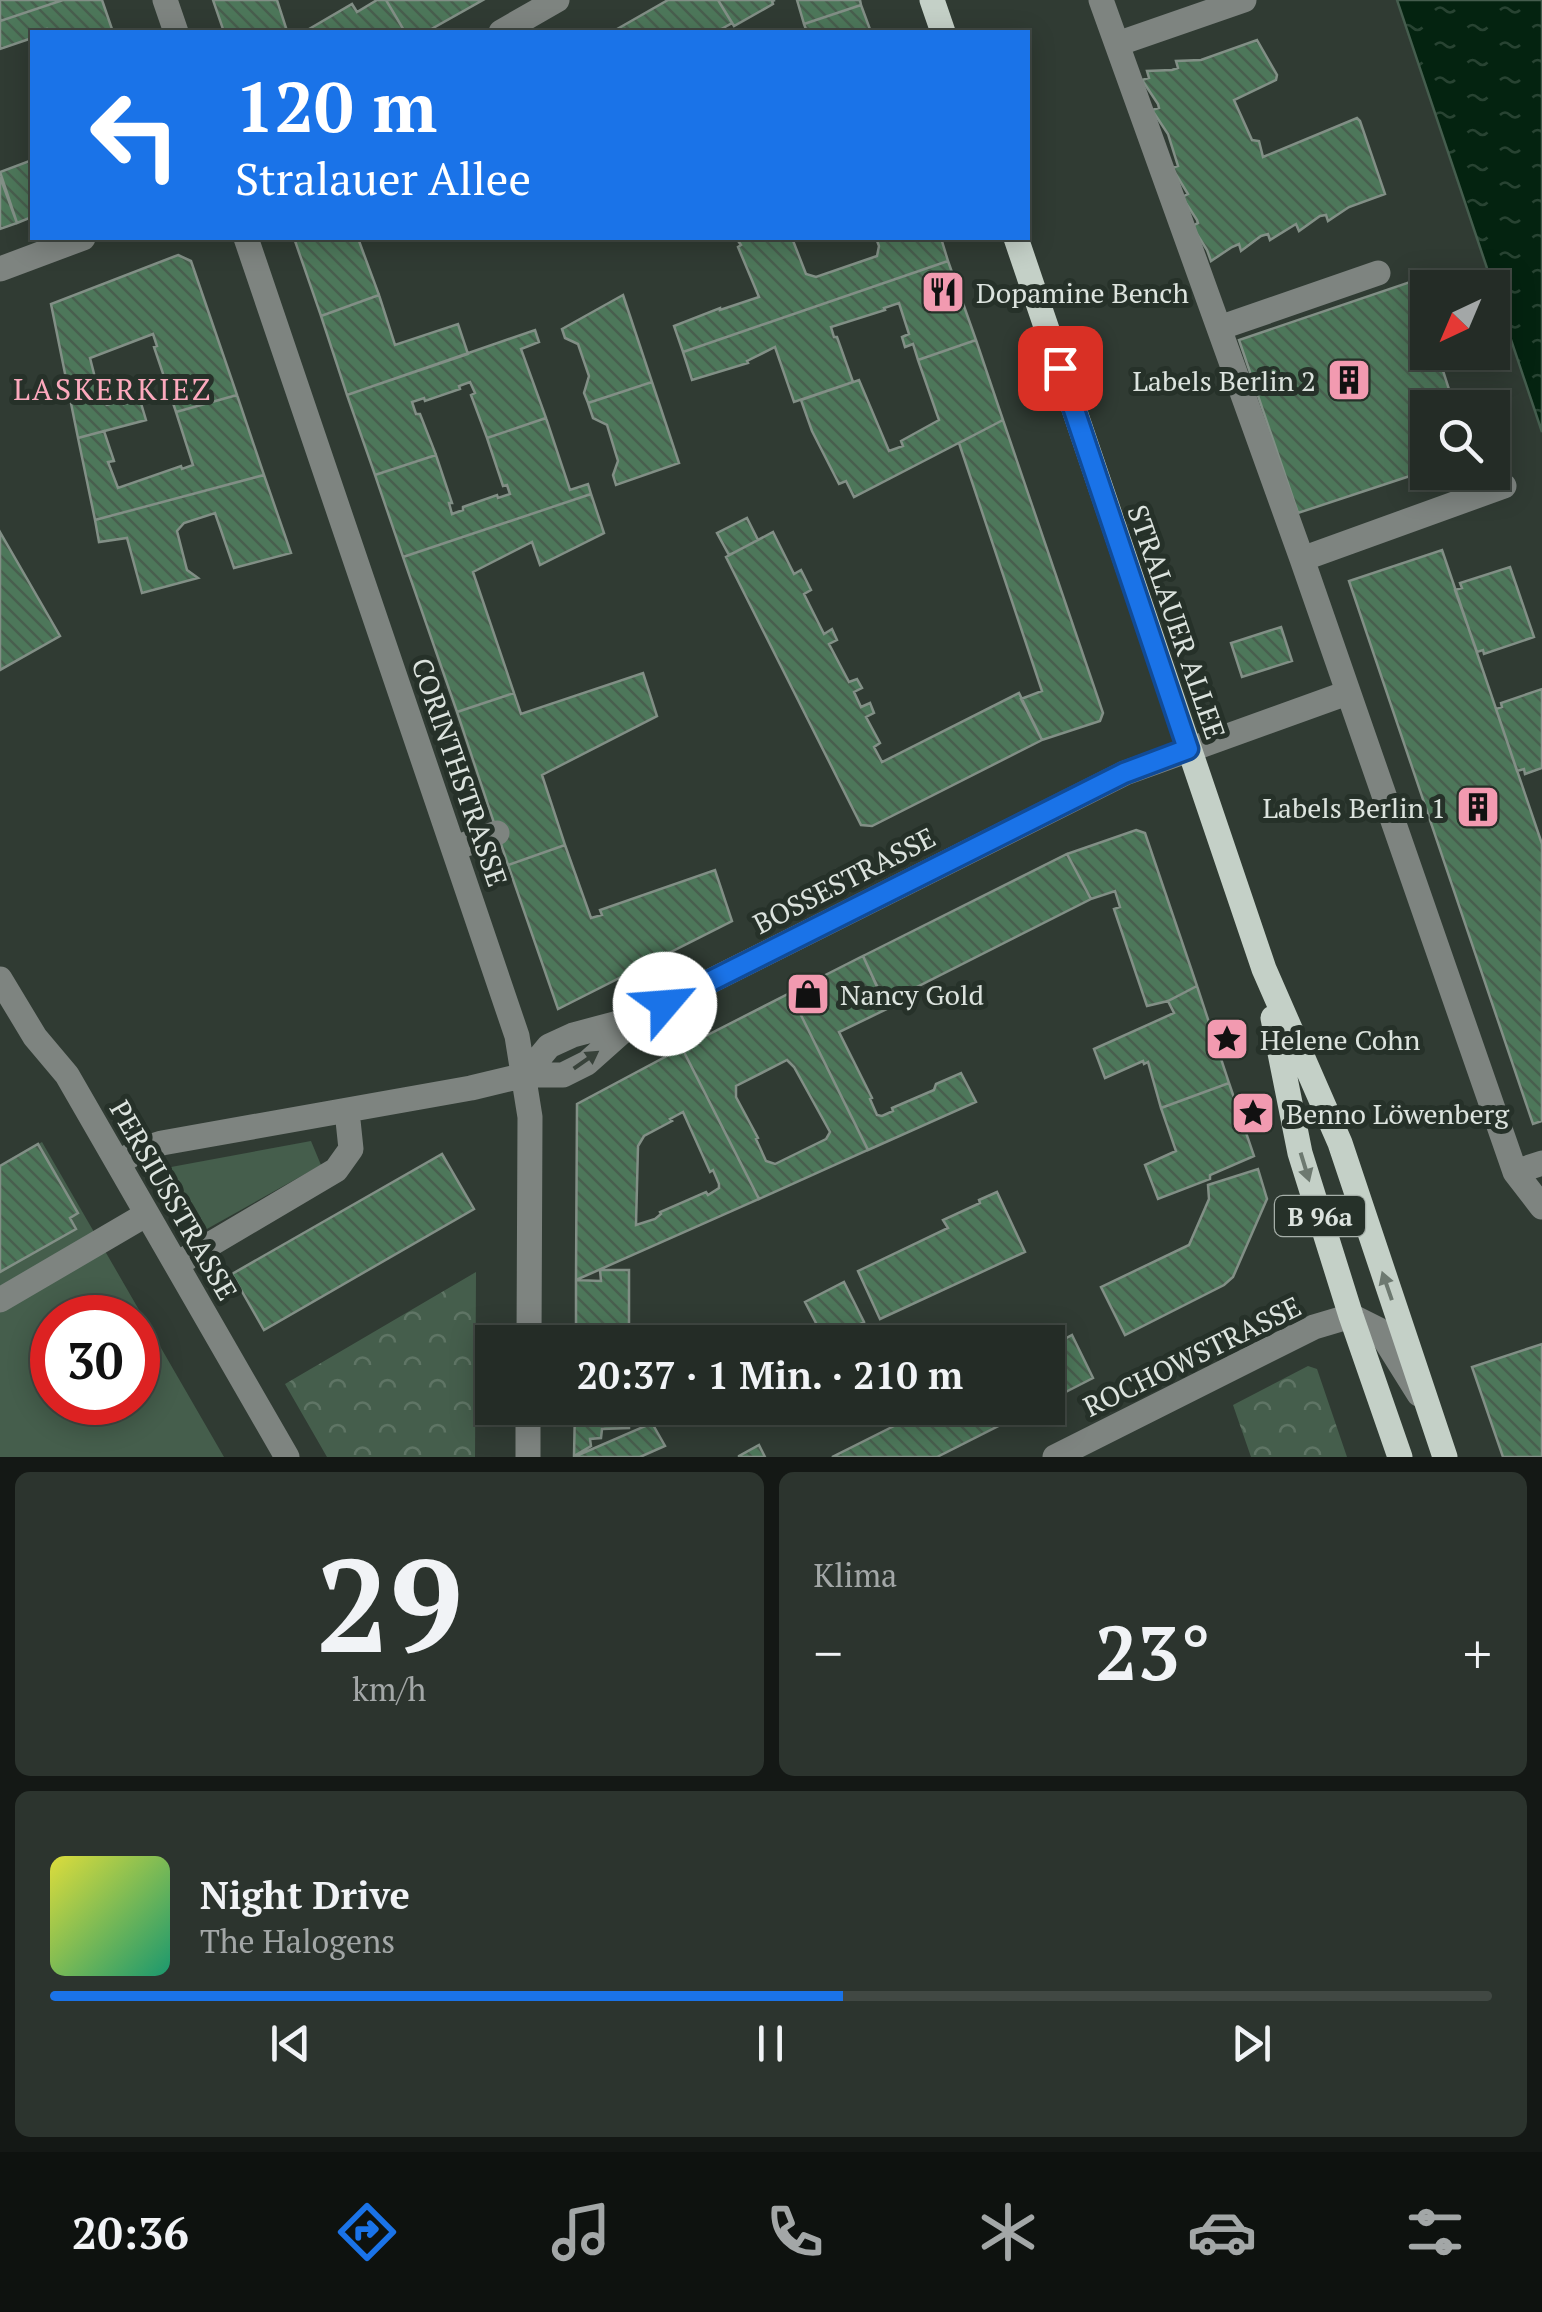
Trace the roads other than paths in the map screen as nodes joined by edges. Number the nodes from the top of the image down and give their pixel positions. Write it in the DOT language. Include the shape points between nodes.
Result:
graph roads {
  1 [pos="165,0"];
  2 [pos="558,0"];
  3 [pos="932,0"];
  4 [pos="1101,0"];
  5 [pos="1244,0"];
  6 [pos="175,30"];
  7 [pos="505,30"];
  8 [pos="942,30"];
  9 [pos="1117,44"];
  10 [pos="78,240"];
  11 [pos="247,240"];
  12 [pos="1017,240"];
  13 [pos="0,269"];
  14 [pos="1378,273"];
  15 [pos="1219,328"];
  16 [pos="1493,490"];
  17 [pos="1302,559"];
  18 [pos="1347,694"];
  19 [pos="1188,749"];
  20 [pos="497,833"];
  21 [pos="455,848"];
  22 [pos="1264,969"];
  23 [pos="0,979"];
  24 [pos="525,1075"];
  25 [pos="347,1111"];
  26 [pos="118,1163"];
  27 [pos="1542,1163"];
  28 [pos="1515,1172"];
  29 [pos="1542,1207"];
  30 [pos="148,1214"];
  31 [pos="176,1264"];
  32 [pos="0,1300"];
  33 [pos="1352,1316"];
  34 [pos="529,1325"];
  35 [pos="1429,1411"];
  36 [pos="528,1425"];
  37 [pos="287,1457"];
  38 [pos="528,1457"];
  39 [pos="1056,1457"];
  40 [pos="1400,1457"];
  41 [pos="1444,1457"];
  1 -- 6 [label="street"];
  2 -- 7 [label="street"];
  3 -- 8 [label="main road"];
  4 -- 9 [label="street"];
  5 -- 9 [label="street"];
  9 -- 15 [label="street"];
  10 -- 13 [label="street"];
  11 -- 21 [label="street, CORINTHSTRASSE"];
  12 -- 19 [label="main road, STRALAUER ALLEE / B 96a"];
  14 -- 15 [label="street"];
  15 -- 17 [label="street"];
  16 -- 17 [label="street"];
  17 -- 18 [label="street"];
  18 -- 19 [label="street, BOSSESTRASSE"];
  18 -- 28 [label="street"];
  19 -- 22 [label="main road, STRALAUER ALLEE / B 96a"];
  19 -- 24 [label="street, BOSSESTRASSE" via="1124,773 637,1018 587,1063 563,1075"];
  20 -- 21 [label="street"];
  21 -- 24 [label="street, CORINTHSTRASSE"];
  22 -- 33 [label="main road, STRALAUER ALLEE / B 96a, one-way" via="1300,1153"];
  35 -- 22 [label="main road, STRALAUER ALLEE / B 96a, one-way" via="1340,1143"];
  23 -- 26 [label="street, PERSIUSSTRASSE"];
  24 -- 25 [label="street, BOSSESTRASSE"];
  24 -- 34 [label="street, CORINTHSTRASSE"];
  25 -- 26 [label="street, BOSSESTRASSE" via="162,1143"];
  25 -- 31 [label="street" via="351,1149 336,1170"];
  26 -- 30 [label="street, PERSIUSSTRASSE"];
  27 -- 28 [label="street"];
  28 -- 29 [label="street"];
  30 -- 31 [label="street, PERSIUSSTRASSE"];
  30 -- 32 [label="street"];
  31 -- 37 [label="street, PERSIUSSTRASSE"];
  33 -- 35 [label="street" via="1380,1330"];
  33 -- 39 [label="street, ROCHOWSTRASSE" via="1314,1327"];
  33 -- 40 [label="main road, STRALAUER ALLEE / B 96a"];
  35 -- 41 [label="main road, STRALAUER ALLEE / B 96a"];
  36 -- 38 [label="street"];
}
